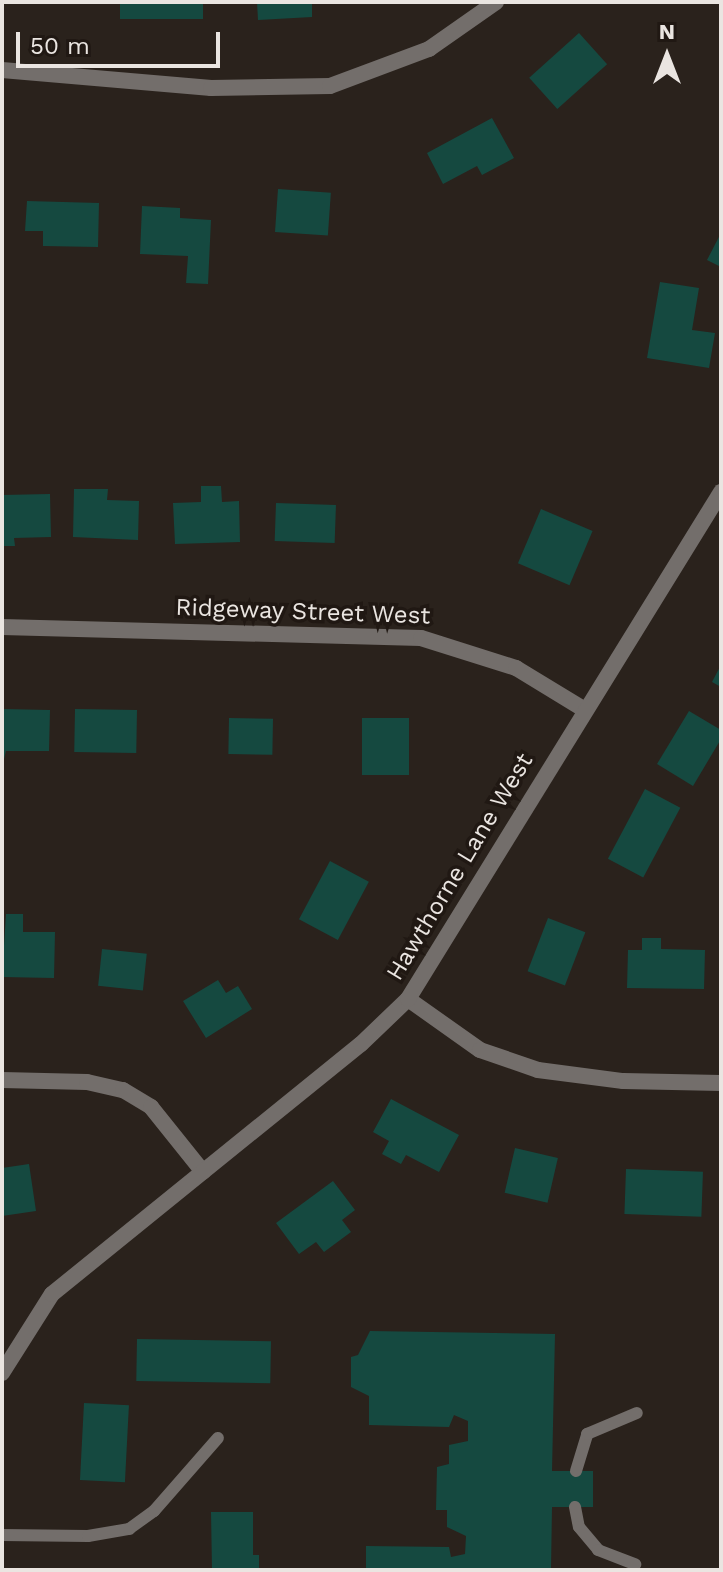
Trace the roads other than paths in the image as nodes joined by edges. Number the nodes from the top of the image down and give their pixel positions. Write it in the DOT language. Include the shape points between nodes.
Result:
graph roads {
  1 [pos="496,2"];
  2 [pos="2,70"];
  3 [pos="721,492"];
  4 [pos="2,627"];
  5 [pos="585,710"];
  6 [pos="408,999"];
  7 [pos="2,1080"];
  8 [pos="721,1083"];
  9 [pos="203,1172"];
  10 [pos="2,1373"];
  11 [pos="637,1413"];
  12 [pos="218,1438"];
  13 [pos="576,1471"];
  14 [pos="575,1507"];
  15 [pos="2,1535"];
  16 [pos="635,1564"];
  1 -- 2 [label="street" via="409,60 330,86 211,88"];
  3 -- 5 [label="street, Hawthorne Lane West"];
  4 -- 5 [label="street, Ridgeway Street West" via="421,638 516,668"];
  5 -- 6 [label="street, Hawthorne Lane West"];
  6 -- 8 [label="street" via="480,1050 538,1070 623,1081"];
  6 -- 9 [label="street, Hawthorne Lane West"];
  7 -- 9 [label="street" via="87,1082 123,1090 151,1107"];
  9 -- 10 [label="street, Hawthorne Lane West" via="52,1294"];
  11 -- 13 [label="lane" via="587,1434"];
  12 -- 15 [label="lane" via="154,1511 129,1529 88,1536"];
  14 -- 16 [label="lane" via="579,1527 598,1550"];
}
